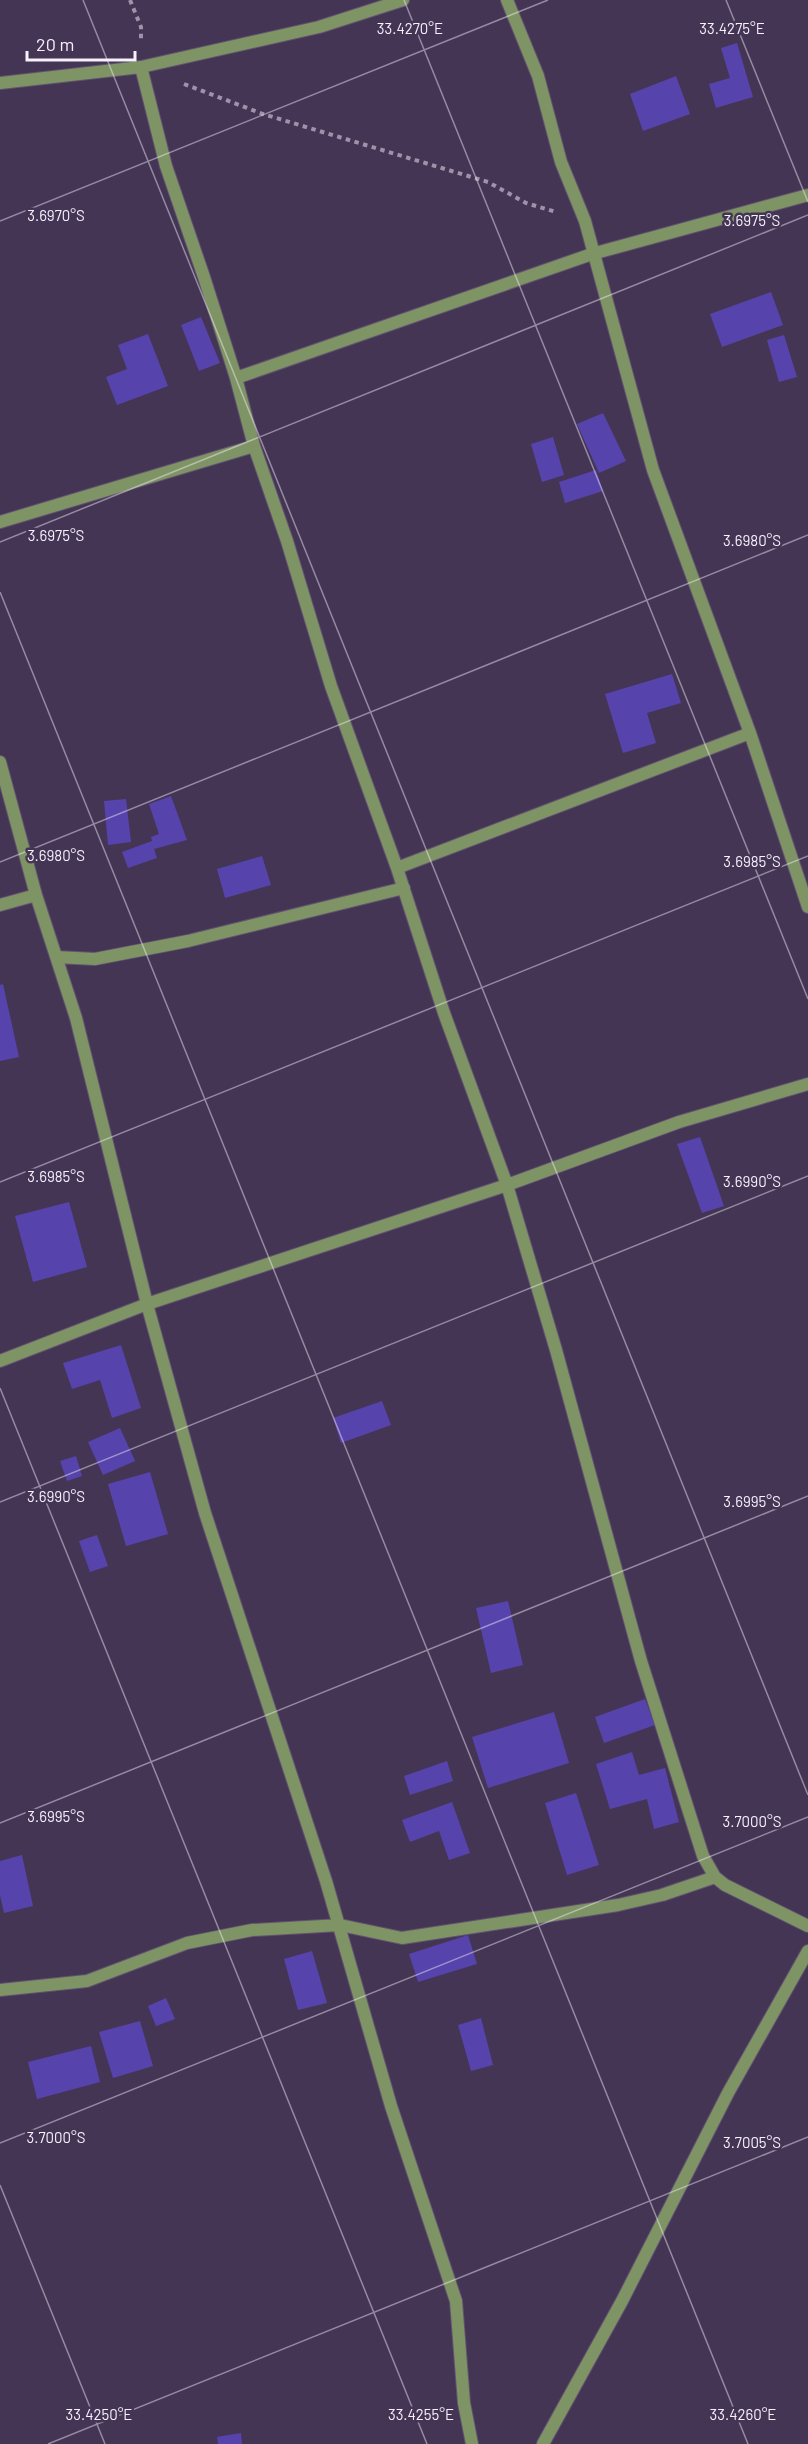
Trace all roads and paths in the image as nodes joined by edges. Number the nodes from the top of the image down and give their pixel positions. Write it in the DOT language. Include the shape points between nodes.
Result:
graph roads {
  1 [pos="130,0"];
  2 [pos="404,0"];
  3 [pos="507,0"];
  4 [pos="141,67"];
  5 [pos="181,83"];
  6 [pos="0,84"];
  7 [pos="808,195"];
  8 [pos="585,221"];
  9 [pos="592,254"];
  10 [pos="236,378"];
  11 [pos="254,446"];
  12 [pos="0,522"];
  13 [pos="750,733"];
  14 [pos="0,762"];
  15 [pos="398,868"];
  16 [pos="404,888"];
  17 [pos="36,895"];
  18 [pos="0,905"];
  19 [pos="808,907"];
  20 [pos="56,957"];
  21 [pos="808,1084"];
  22 [pos="507,1185"];
  23 [pos="147,1304"];
  24 [pos="0,1361"];
  25 [pos="715,1877"];
  26 [pos="340,1925"];
  27 [pos="808,1926"];
  28 [pos="808,1951"];
  29 [pos="0,1990"];
  30 [pos="472,2444"];
  31 [pos="543,2444"];
  1 -- 4 [label="path" via="141,27"];
  2 -- 4 [label="street" via="319,27"];
  3 -- 8 [label="street" via="538,76 561,162"];
  4 -- 6 [label="street"];
  4 -- 10 [label="street" via="166,166"];
  5 -- 8 [label="path" via="262,114 488,182 526,203"];
  7 -- 9 [label="street"];
  8 -- 9 [label="street"];
  9 -- 10 [label="street"];
  9 -- 13 [label="street" via="653,470"];
  10 -- 11 [label="street"];
  11 -- 12 [label="street"];
  11 -- 15 [label="street" via="331,686"];
  13 -- 15 [label="street"];
  13 -- 19 [label="street"];
  14 -- 17 [label="street"];
  15 -- 16 [label="street"];
  16 -- 20 [label="street" via="188,942 95,959"];
  16 -- 22 [label="street" via="444,1013"];
  17 -- 18 [label="street"];
  17 -- 20 [label="street"];
  20 -- 23 [label="street" via="76,1018"];
  21 -- 22 [label="street" via="679,1122"];
  22 -- 23 [label="street"];
  22 -- 25 [label="street" via="641,1661 703,1856"];
  23 -- 24 [label="street"];
  23 -- 26 [label="street" via="205,1513"];
  25 -- 26 [label="street" via="662,1896 618,1905 402,1938"];
  25 -- 27 [label="street" via="752,1901"];
  26 -- 29 [label="street" via="218,1935 87,1980"];
  26 -- 30 [label="street" via="391,2106 456,2301"];
  28 -- 31 [label="street" via="728,2093 622,2301"];
}
